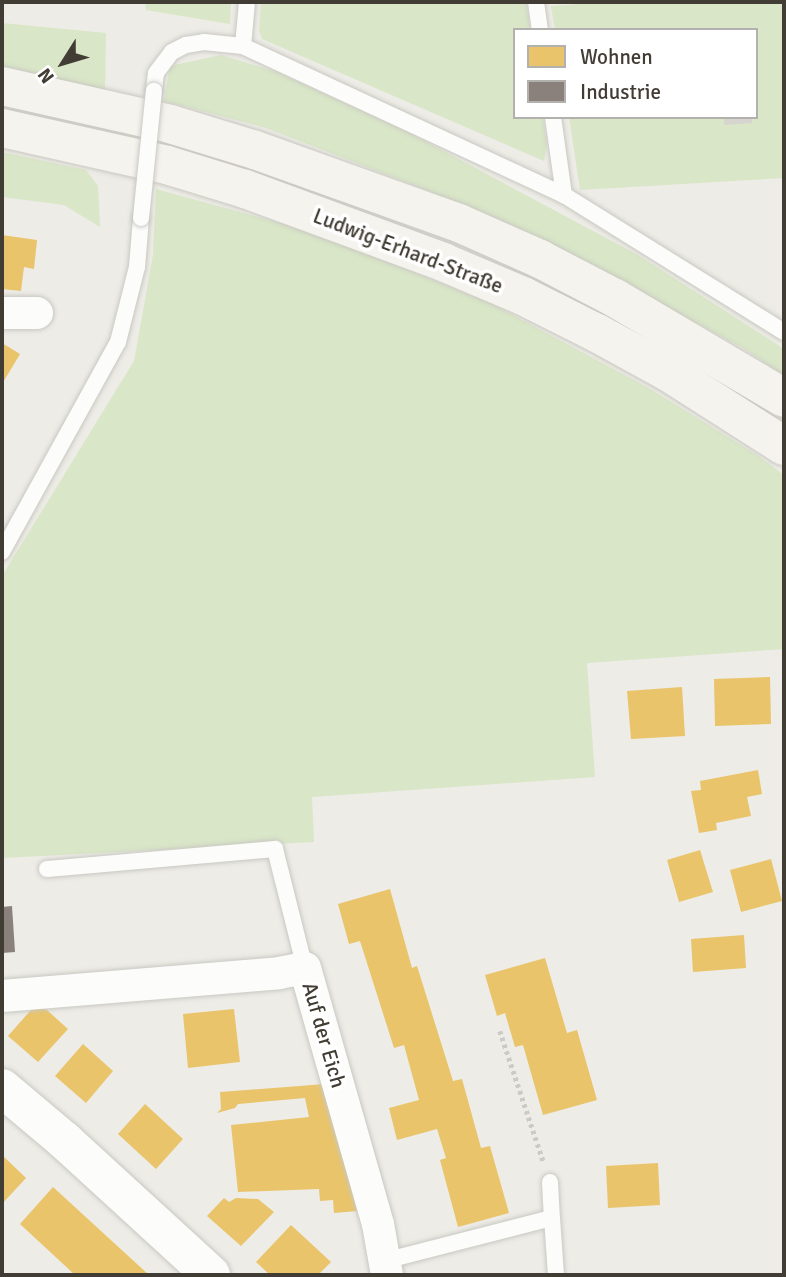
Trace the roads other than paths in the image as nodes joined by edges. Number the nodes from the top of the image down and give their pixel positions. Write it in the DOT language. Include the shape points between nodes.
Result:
graph roads {
  1 [pos="247,2"];
  2 [pos="536,2"];
  3 [pos="540,28"];
  4 [pos="243,46"];
  5 [pos="2,86"];
  6 [pos="553,119"];
  7 [pos="2,128"];
  8 [pos="564,195"];
  9 [pos="2,313"];
  10 [pos="37,313"];
  11 [pos="784,332"];
  12 [pos="784,398"];
  13 [pos="784,446"];
  14 [pos="2,552"];
  15 [pos="47,869"];
  16 [pos="305,968"];
  17 [pos="2,996"];
  18 [pos="2,1075"];
  19 [pos="2,1088"];
  20 [pos="65,1141"];
  21 [pos="550,1182"];
  22 [pos="552,1218"];
  23 [pos="386,1268"];
  24 [pos="211,1275"];
  25 [pos="556,1275"];
  1 -- 4 [label="lane"];
  2 -- 3 [label="lane"];
  4 -- 8 [label="lane"];
  4 -- 14 [label="lane, bridge" via="204,42 172,52 156,73 137,267 118,342"];
  5 -- 12 [label="main road, Ludwig-Erhard-Straße" via="170,124 458,223 615,298"];
  6 -- 8 [label="lane"];
  7 -- 13 [label="main road, Ludwig-Erhard-Straße" via="167,165 443,262 597,333"];
  8 -- 11 [label="lane"];
  9 -- 10 [label="street"];
  15 -- 16 [label="lane" via="275,849"];
  16 -- 17 [label="street, Auf der Eich"];
  16 -- 23 [label="street, Auf der Eich" via="378,1224"];
  18 -- 20 [label="street"];
  19 -- 20 [label="street"];
  20 -- 24 [label="street"];
  21 -- 22 [label="lane"];
  22 -- 23 [label="lane"];
  22 -- 25 [label="lane"];
}
